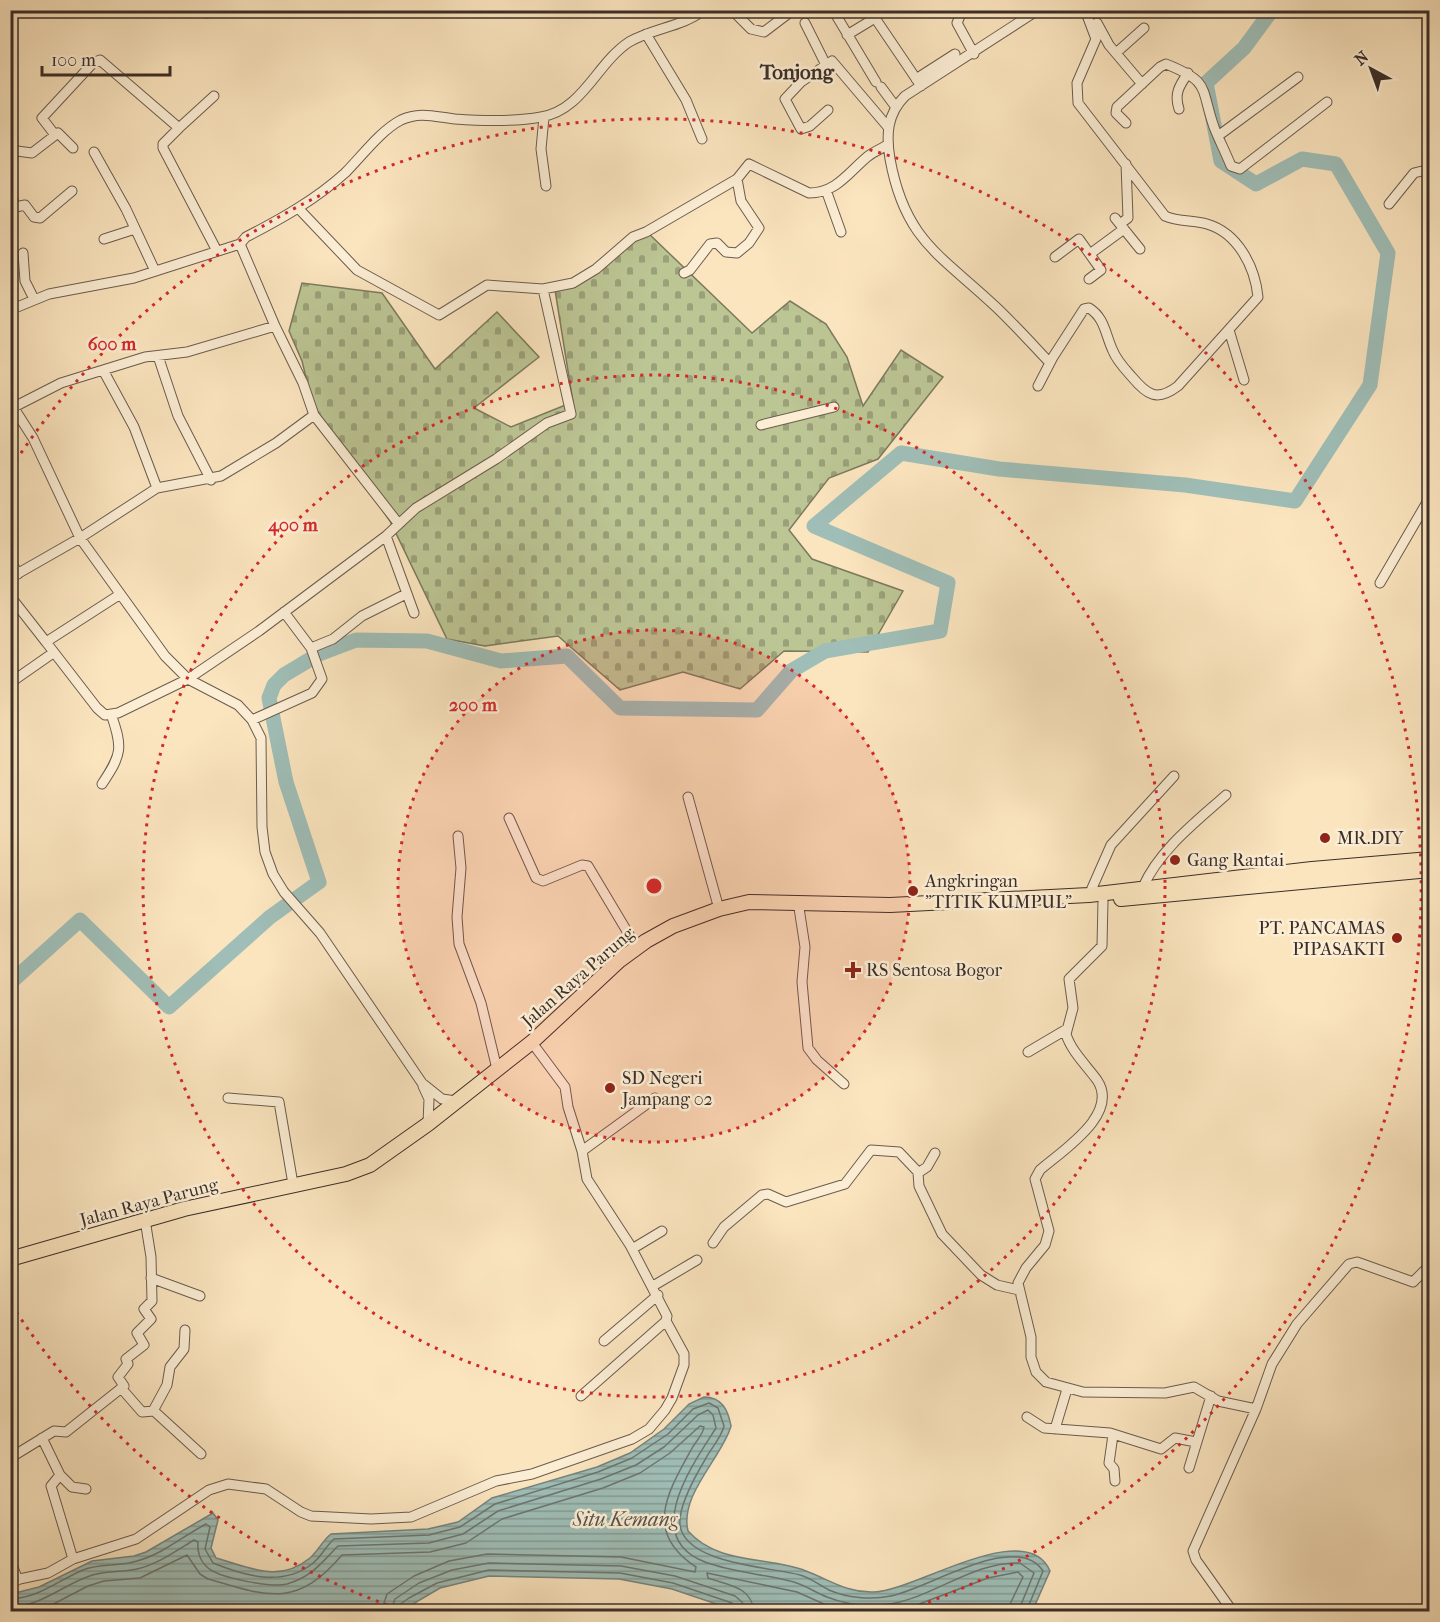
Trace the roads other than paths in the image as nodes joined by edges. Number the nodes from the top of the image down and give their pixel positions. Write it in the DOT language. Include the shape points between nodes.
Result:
graph roads {
  1 [pos="704,10"];
  2 [pos="732,10"];
  3 [pos="792,10"];
  4 [pos="832,10"];
  5 [pos="1038,10"];
  6 [pos="1085,10"];
  7 [pos="1091,10"];
  8 [pos="962,12"];
  9 [pos="806,23"];
  10 [pos="1144,28"];
  11 [pos="646,34"];
  12 [pos="847,35"];
  13 [pos="1116,53"];
  14 [pos="955,54"];
  15 [pos="974,54"];
  16 [pos="825,63"];
  17 [pos="1191,74"];
  18 [pos="1298,77"];
  19 [pos="919,83"];
  20 [pos="1142,84"];
  21 [pos="214,96"];
  22 [pos="1328,102"];
  23 [pos="895,106"];
  24 [pos="1179,109"];
  25 [pos="828,110"];
  26 [pos="544,117"];
  27 [pos="1126,123"];
  28 [pos="888,127"];
  29 [pos="178,128"];
  30 [pos="55,135"];
  31 [pos="1218,136"];
  32 [pos="702,139"];
  33 [pos="887,145"];
  34 [pos="73,148"];
  35 [pos="94,152"];
  36 [pos="10,154"];
  37 [pos="1126,163"];
  38 [pos="1430,169"];
  39 [pos="737,178"];
  40 [pos="546,186"];
  41 [pos="10,190"];
  42 [pos="826,190"];
  43 [pos="72,191"];
  44 [pos="1389,204"];
  45 [pos="299,209"];
  46 [pos="1120,224"];
  47 [pos="135,229"];
  48 [pos="841,232"];
  49 [pos="105,239"];
  50 [pos="240,244"];
  51 [pos="1140,249"];
  52 [pos="217,251"];
  53 [pos="23,253"];
  54 [pos="1090,254"];
  55 [pos="1055,257"];
  56 [pos="155,271"];
  57 [pos="684,273"];
  58 [pos="1089,279"];
  59 [pos="543,289"];
  60 [pos="34,299"];
  61 [pos="10,310"];
  62 [pos="275,326"];
  63 [pos="1229,330"];
  64 [pos="158,356"];
  65 [pos="1050,363"];
  66 [pos="103,370"];
  67 [pos="1244,380"];
  68 [pos="1038,386"];
  69 [pos="12,405"];
  70 [pos="834,407"];
  71 [pos="314,415"];
  72 [pos="761,425"];
  73 [pos="211,480"];
  74 [pos="157,488"];
  75 [pos="1430,497"];
  76 [pos="398,523"];
  77 [pos="386,536"];
  78 [pos="80,538"];
  79 [pos="10,560"];
  80 [pos="14,576"];
  81 [pos="1380,583"];
  82 [pos="406,594"];
  83 [pos="118,595"];
  84 [pos="10,596"];
  85 [pos="284,612"];
  86 [pos="414,613"];
  87 [pos="46,642"];
  88 [pos="311,648"];
  89 [pos="53,652"];
  90 [pos="188,679"];
  91 [pos="10,683"];
  92 [pos="111,714"];
  93 [pos="252,720"];
  94 [pos="1174,776"];
  95 [pos="102,784"];
  96 [pos="1226,795"];
  97 [pos="688,797"];
  98 [pos="509,818"];
  99 [pos="459,836"];
  100 [pos="1430,859"];
  101 [pos="1430,870"];
  102 [pos="1143,887"];
  103 [pos="1089,895"];
  104 [pos="1102,901"];
  105 [pos="858,907"];
  106 [pos="799,908"];
  107 [pos="719,909"];
  108 [pos="637,948"];
  109 [pos="1067,1029"];
  110 [pos="536,1048"];
  111 [pos="1028,1052"];
  112 [pos="497,1069"];
  113 [pos="422,1083"];
  114 [pos="844,1084"];
  115 [pos="228,1098"];
  116 [pos="655,1098"];
  117 [pos="456,1101"];
  118 [pos="428,1124"];
  119 [pos="582,1151"];
  120 [pos="935,1153"];
  121 [pos="918,1172"];
  122 [pos="293,1184"];
  123 [pos="146,1226"];
  124 [pos="662,1231"];
  125 [pos="713,1243"];
  126 [pos="632,1249"];
  127 [pos="10,1259"];
  128 [pos="696,1260"];
  129 [pos="10,1265"];
  130 [pos="1430,1265"];
  131 [pos="151,1278"];
  132 [pos="1019,1290"];
  133 [pos="656,1291"];
  134 [pos="200,1296"];
  135 [pos="666,1321"];
  136 [pos="185,1329"];
  137 [pos="604,1341"];
  138 [pos="121,1388"];
  139 [pos="1067,1389"];
  140 [pos="581,1396"];
  141 [pos="1210,1396"];
  142 [pos="1256,1409"];
  143 [pos="153,1411"];
  144 [pos="1027,1417"];
  145 [pos="1055,1429"];
  146 [pos="1113,1436"];
  147 [pos="42,1438"];
  148 [pos="1196,1443"];
  149 [pos="201,1454"];
  150 [pos="10,1458"];
  151 [pos="1189,1468"];
  152 [pos="60,1475"];
  153 [pos="1114,1481"];
  154 [pos="86,1489"];
  155 [pos="73,1559"];
  156 [pos="10,1560"];
  157 [pos="14,1580"];
  158 [pos="1233,1611"];
  1 -- 11 [label="street" via="686,22"];
  2 -- 3 [label="street" via="751,29 764,32"];
  4 -- 12 [label="street"];
  5 -- 15 [label="street"];
  6 -- 37 [label="street" via="1096,39 1077,83 1076,98"];
  7 -- 13 [label="street"];
  8 -- 15 [label="street" via="957,23"];
  9 -- 16 [label="street"];
  10 -- 13 [label="street"];
  11 -- 26 [label="street" via="622,49 565,110"];
  11 -- 32 [label="street" via="686,100"];
  12 -- 19 [label="street" via="875,18"];
  12 -- 23 [label="street"];
  13 -- 20 [label="street"];
  14 -- 19 [label="street"];
  15 -- 19 [label="street"];
  16 -- 25 [label="street" via="785,99 801,129"];
  16 -- 28 [label="street" via="832,61 838,66"];
  17 -- 20 [label="street" via="1166,64"];
  17 -- 24 [label="street" via="1179,85 1175,98"];
  17 -- 31 [label="street" via="1204,87"];
  18 -- 31 [label="street"];
  19 -- 23 [label="street"];
  20 -- 27 [label="street" via="1117,107 1116,113"];
  21 -- 29 [label="street"];
  22 -- 31 [label="street" via="1240,169 1231,166"];
  23 -- 28 [label="street"];
  26 -- 40 [label="street" via="541,149"];
  26 -- 45 [label="street" via="409,117 390,128 343,174"];
  28 -- 33 [label="street"];
  29 -- 30 [label="street" via="97,60 43,115"];
  29 -- 52 [label="street" via="163,148"];
  30 -- 34 [label="street" via="60,134"];
  30 -- 36 [label="street" via="32,153"];
  33 -- 42 [label="street"];
  33 -- 65 [label="street" via="895,184 926,245 995,306"];
  35 -- 47 [label="street"];
  37 -- 46 [label="street" via="1129,210 1128,218"];
  37 -- 63 [label="street" via="1165,216 1206,224 1227,233 1250,264 1258,297"];
  38 -- 44 [label="street" via="1414,173"];
  39 -- 42 [label="street" via="749,164 808,193"];
  39 -- 57 [label="street" via="741,201 758,226 756,235 737,254 726,252 717,243 710,244"];
  39 -- 59 [label="street" via="633,237 577,281"];
  41 -- 43 [label="street" via="10,208 25,205 37,219"];
  42 -- 48 [label="street"];
  45 -- 50 [label="street"];
  45 -- 59 [label="street" via="357,270 439,315 487,285"];
  46 -- 51 [label="street"];
  46 -- 54 [label="street"];
  47 -- 49 [label="street"];
  47 -- 56 [label="street"];
  50 -- 52 [label="street"];
  50 -- 62 [label="street"];
  52 -- 56 [label="street"];
  53 -- 60 [label="street" via="25,281"];
  54 -- 55 [label="street" via="1079,239"];
  54 -- 58 [label="street" via="1101,270"];
  56 -- 60 [label="street"];
  59 -- 76 [label="street" via="571,414 526,436"];
  60 -- 61 [label="street"];
  62 -- 64 [label="street" via="187,352"];
  62 -- 71 [label="street"];
  63 -- 65 [label="street" via="1178,386 1154,396 1144,391 1118,362 1102,320 1089,308 1084,309"];
  63 -- 67 [label="street"];
  64 -- 66 [label="street"];
  64 -- 73 [label="street" via="178,416"];
  65 -- 68 [label="street"];
  66 -- 69 [label="street"];
  66 -- 74 [label="street" via="134,427"];
  69 -- 78 [label="street" via="33,438"];
  70 -- 72 [label="street"];
  71 -- 73 [label="street" via="266,449"];
  71 -- 76 [label="street"];
  73 -- 74 [label="street"];
  74 -- 78 [label="street"];
  75 -- 81 [label="street"];
  76 -- 77 [label="street"];
  77 -- 82 [label="street"];
  77 -- 85 [label="street"];
  78 -- 80 [label="street"];
  78 -- 83 [label="street"];
  79 -- 80 [label="street"];
  82 -- 86 [label="street"];
  82 -- 88 [label="street" via="362,616 333,639"];
  83 -- 87 [label="street"];
  83 -- 90 [label="street"];
  84 -- 87 [label="street"];
  85 -- 88 [label="street"];
  85 -- 90 [label="street"];
  87 -- 89 [label="street"];
  88 -- 93 [label="street" via="319,663 319,687"];
  89 -- 91 [label="street"];
  89 -- 92 [label="street" via="97,708 105,715"];
  90 -- 92 [label="street"];
  90 -- 93 [label="street" via="238,705"];
  92 -- 95 [label="street" via="119,735 120,753"];
  93 -- 113 [label="street" via="261,738 265,852 284,892 320,933"];
  94 -- 103 [label="street" via="1110,845"];
  96 -- 102 [label="street" via="1178,839 1152,869"];
  97 -- 107 [label="street"];
  98 -- 108 [label="street" via="536,879 543,881 582,864 588,866"];
  99 -- 112 [label="street" via="459,944 481,1003"];
  100 -- 102 [label="highway, Jalan Raya Parung"];
  101 -- 104 [label="highway, Jalan Raya Parung"];
  102 -- 103 [label="highway, Jalan Raya Parung"];
  103 -- 105 [label="highway, Jalan Raya Parung"];
  104 -- 105 [label="highway, Jalan Raya Parung" via="892,912"];
  104 -- 109 [label="street" via="1102,946 1069,979 1073,1008"];
  105 -- 106 [label="highway, Jalan Raya Parung"];
  105 -- 107 [label="highway, Jalan Raya Parung" via="749,902"];
  106 -- 110 [label="highway, Jalan Raya Parung" via="749,909 715,916 677,932 624,966"];
  106 -- 114 [label="street" via="805,947 802,982 808,1048"];
  107 -- 108 [label="highway, Jalan Raya Parung" via="673,926"];
  108 -- 112 [label="highway, Jalan Raya Parung"];
  109 -- 111 [label="street"];
  109 -- 132 [label="street" via="1068,1039 1102,1088 1104,1100 1092,1121 1036,1174 1050,1232 1045,1245 1020,1276"];
  110 -- 119 [label="street" via="566,1087"];
  110 -- 123 [label="highway, Jalan Raya Parung" via="431,1131 370,1172"];
  112 -- 117 [label="highway, Jalan Raya Parung"];
  113 -- 117 [label="street" via="442,1098"];
  113 -- 118 [label="street" via="429,1099"];
  115 -- 122 [label="street" via="279,1102"];
  116 -- 119 [label="street"];
  117 -- 118 [label="highway, Jalan Raya Parung"];
  118 -- 122 [label="highway, Jalan Raya Parung" via="370,1165"];
  119 -- 126 [label="street" via="587,1179"];
  120 -- 121 [label="street" via="927,1167"];
  121 -- 125 [label="street" via="899,1152 870,1150 845,1184 786,1202 762,1195 724,1227"];
  121 -- 132 [label="street" via="920,1189 942,1234 981,1275 997,1285"];
  122 -- 127 [label="highway, Jalan Raya Parung" via="184,1209"];
  123 -- 129 [label="highway, Jalan Raya Parung"];
  123 -- 131 [label="street"];
  124 -- 126 [label="street"];
  126 -- 133 [label="street"];
  128 -- 133 [label="street"];
  130 -- 142 [label="street" via="1413,1282 1356,1262 1349,1264 1297,1324 1272,1364"];
  131 -- 134 [label="street"];
  131 -- 138 [label="street" via="152,1302 144,1309 151,1319 136,1333 144,1345 126,1359 129,1364 118,1377 124,1384"];
  132 -- 139 [label="street" via="1036,1372 1046,1382"];
  133 -- 135 [label="street"];
  133 -- 137 [label="street"];
  135 -- 140 [label="street"];
  135 -- 155 [label="street" via="684,1354 684,1365 664,1410 649,1429 632,1439 532,1474 496,1481 411,1517 311,1516 266,1489 228,1484 209,1491 136,1539"];
  136 -- 143 [label="street" via="184,1350 170,1367 167,1385"];
  138 -- 143 [label="street" via="142,1413"];
  138 -- 147 [label="street" via="66,1432 54,1431"];
  139 -- 141 [label="street" via="1165,1393 1194,1387"];
  139 -- 145 [label="street"];
  141 -- 142 [label="street"];
  141 -- 148 [label="street"];
  142 -- 158 [label="street" via="1193,1551"];
  143 -- 149 [label="street"];
  144 -- 145 [label="street" via="1044,1428"];
  145 -- 146 [label="street"];
  146 -- 148 [label="street" via="1161,1449 1175,1438"];
  146 -- 153 [label="street" via="1109,1463 1114,1468"];
  147 -- 150 [label="street"];
  147 -- 152 [label="street"];
  148 -- 151 [label="street"];
  152 -- 154 [label="street" via="72,1487"];
  152 -- 155 [label="street" via="51,1486"];
  155 -- 157 [label="street" via="48,1573"];
  156 -- 157 [label="street"];
}
